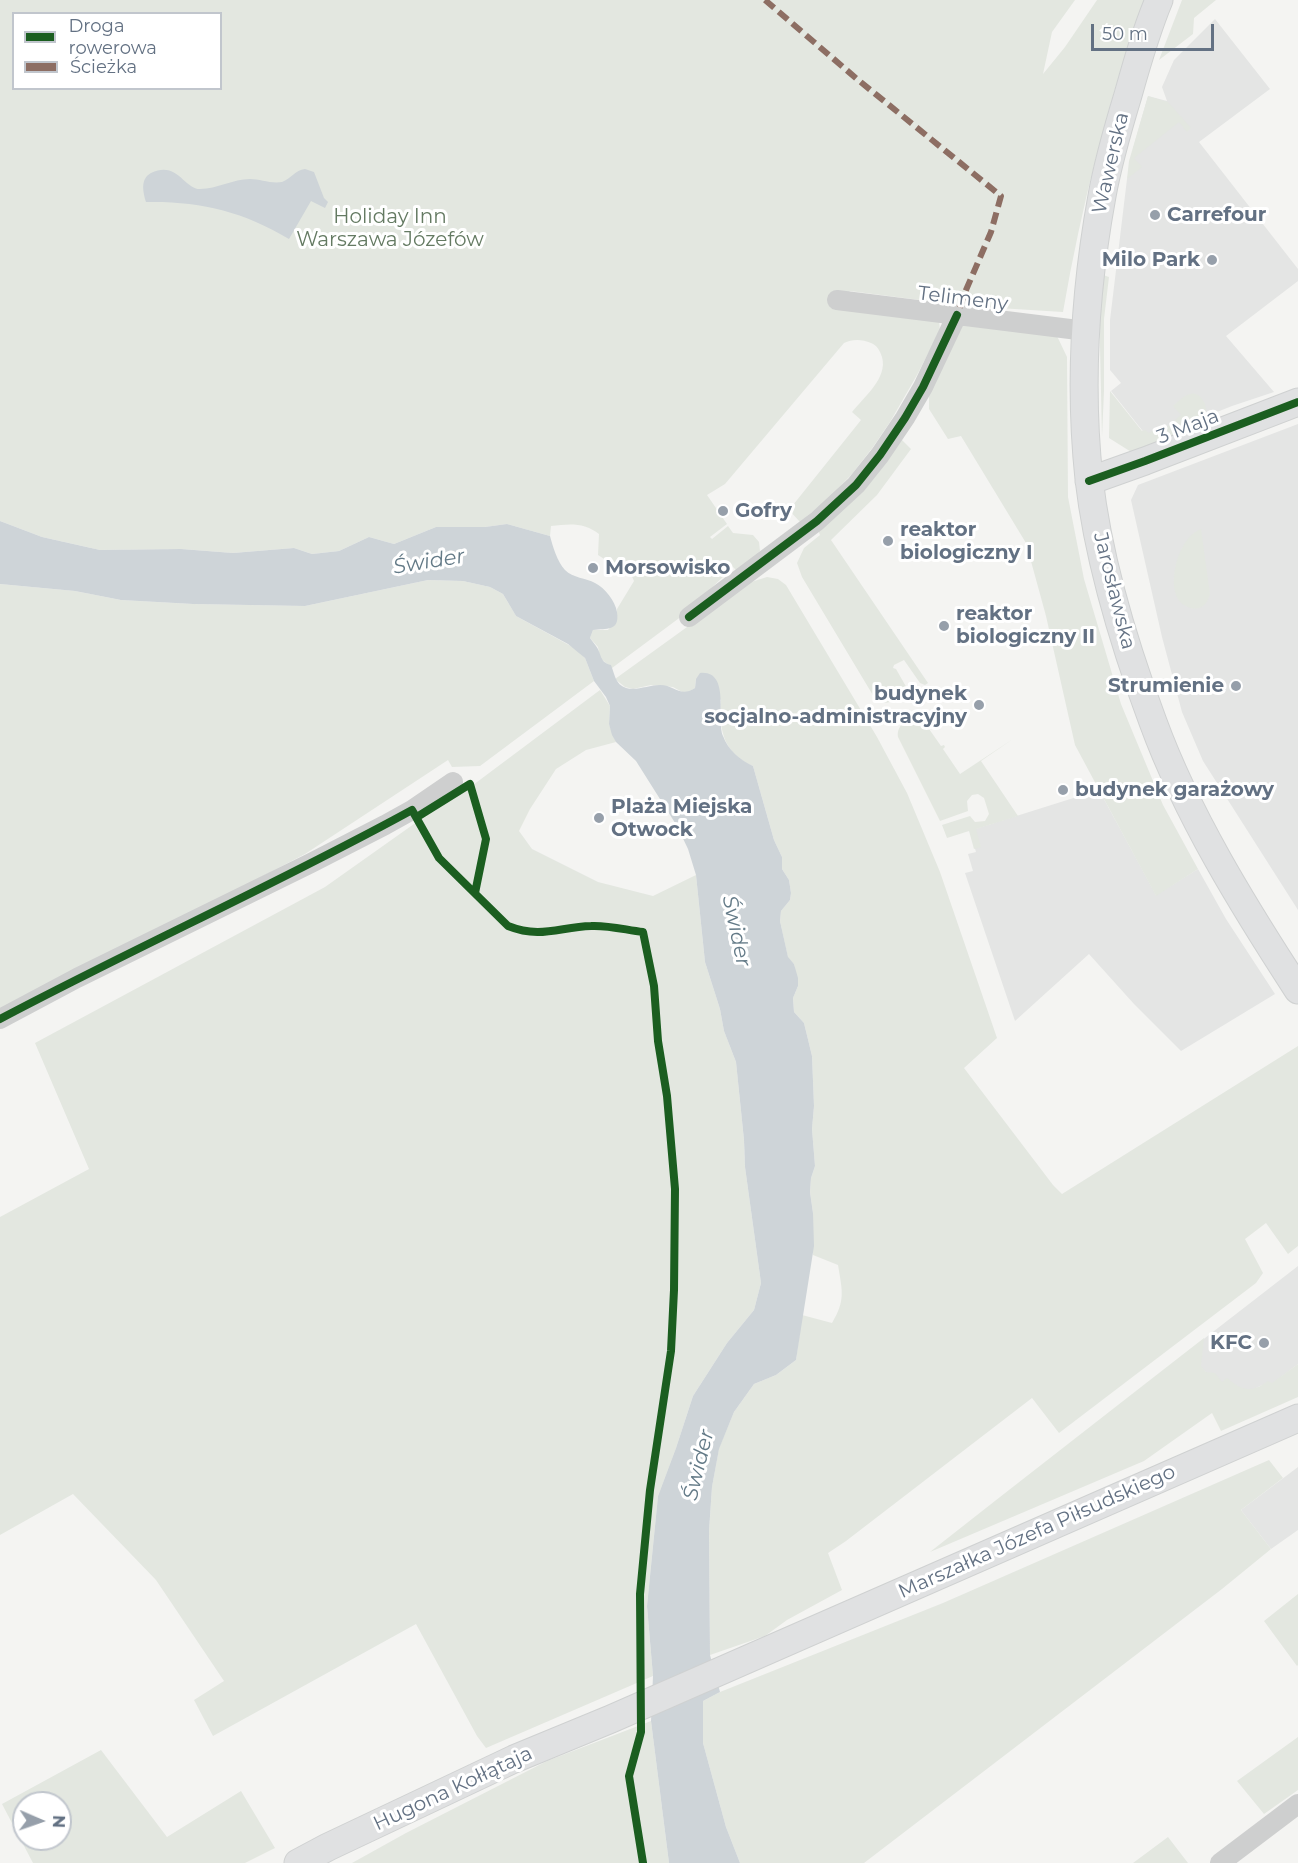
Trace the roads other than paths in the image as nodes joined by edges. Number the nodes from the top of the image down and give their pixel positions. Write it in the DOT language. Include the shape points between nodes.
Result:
graph roads {
  1 [pos="1159,0"];
  2 [pos="837,300"];
  3 [pos="957,315"];
  4 [pos="1086,331"];
  5 [pos="1298,402"];
  6 [pos="1089,481"];
  7 [pos="689,617"];
  8 [pos="453,782"];
  9 [pos="1298,990"];
  10 [pos="0,1019"];
  11 [pos="1298,1418"];
  12 [pos="611,1719"];
  13 [pos="1298,1804"];
  14 [pos="298,1863"];
  15 [pos="1220,1863"];
  1 -- 4 [label="main road, Wawerska" via="1138,59 1102,194 1090,266"];
  2 -- 3 [label="street, Telimeny"];
  3 -- 4 [label="street, Telimeny"];
  3 -- 7 [label="street" via="905,418 856,484 817,521"];
  4 -- 6 [label="main road, Jarosławska"];
  5 -- 6 [label="main road, 3 Maja"];
  6 -- 9 [label="main road, Jarosławska" via="1101,548 1125,640 1153,724 1213,850"];
  8 -- 10 [label="street" via="364,836"];
  11 -- 12 [label="main road, Marszałka Józefa Piłsudskiego"];
  12 -- 14 [label="main road, Hugona Kołłątaja" via="514,1759"];
  13 -- 15 [label="street"];
}
